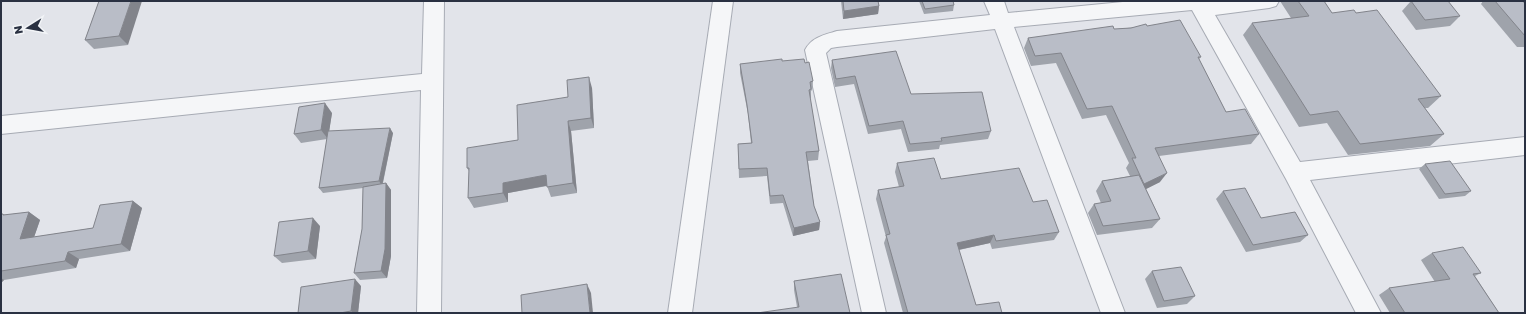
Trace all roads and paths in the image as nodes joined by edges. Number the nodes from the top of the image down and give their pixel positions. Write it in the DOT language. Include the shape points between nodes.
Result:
graph roads {
  1 [pos="434,1"];
  2 [pos="723,1"];
  3 [pos="1269,1"];
  4 [pos="1198,4"];
  5 [pos="998,11"];
  6 [pos="432,81"];
  7 [pos="1,125"];
  8 [pos="1525,146"];
  9 [pos="1294,172"];
  10 [pos="429,313"];
  11 [pos="680,313"];
  12 [pos="874,313"];
  13 [pos="1113,313"];
  14 [pos="1369,313"];
  1 -- 6 [label="street"];
  2 -- 11 [label="street"];
  3 -- 4 [label="street"];
  4 -- 5 [label="street"];
  4 -- 9 [label="street"];
  5 -- 12 [label="street" via="837,39 825,42 815,50"];
  5 -- 13 [label="street"];
  6 -- 7 [label="street"];
  6 -- 10 [label="street"];
  8 -- 9 [label="street"];
  9 -- 14 [label="street"];
}
